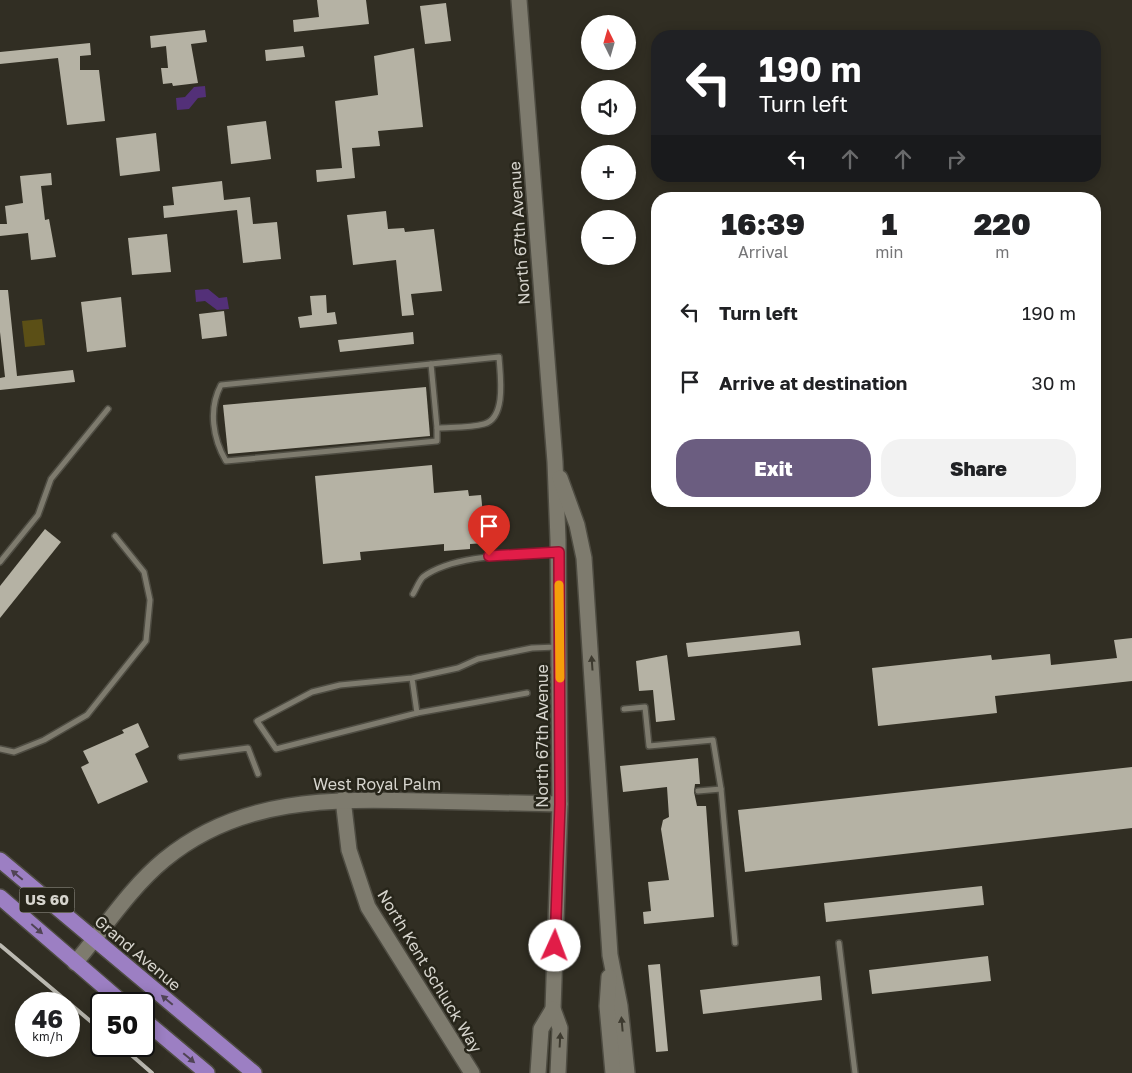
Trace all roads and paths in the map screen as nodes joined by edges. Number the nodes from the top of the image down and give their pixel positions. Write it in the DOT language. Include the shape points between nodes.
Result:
graph roads {
  1 [pos="518,0"];
  2 [pos="431,364"];
  3 [pos="108,409"];
  4 [pos="437,428"];
  5 [pos="555,462"];
  6 [pos="115,536"];
  7 [pos="559,552"];
  8 [pos="0,562"];
  9 [pos="414,594"];
  10 [pos="560,646"];
  11 [pos="412,678"];
  12 [pos="527,693"];
  13 [pos="624,709"];
  14 [pos="417,712"];
  15 [pos="0,748"];
  16 [pos="181,757"];
  17 [pos="258,774"];
  18 [pos="720,789"];
  19 [pos="698,791"];
  20 [pos="343,799"];
  21 [pos="560,804"];
  22 [pos="0,860"];
  23 [pos="0,897"];
  24 [pos="95,940"];
  25 [pos="735,943"];
  26 [pos="839,943"];
  27 [pos="610,955"];
  28 [pos="75,963"];
  29 [pos="110,992"];
  30 [pos="553,1009"];
  31 [pos="155,1029"];
  32 [pos="539,1067"];
  33 [pos="207,1073"];
  34 [pos="254,1073"];
  35 [pos="472,1073"];
  36 [pos="558,1073"];
  37 [pos="614,1073"];
  38 [pos="627,1073"];
  39 [pos="855,1073"];
  1 -- 5 [label="main road, North 67th Avenue"];
  2 -- 4 [label="lane"];
  2 -- 4 [label="lane" via="499,357 502,391 493,419 485,424"];
  2 -- 4 [label="lane" via="221,385 215,398 214,427 216,445 226,461 437,441"];
  3 -- 8 [label="lane" via="52,479 38,515"];
  5 -- 7 [label="main road, North 67th Avenue"];
  27 -- 5 [label="main road, North 67th Avenue, one-way" via="584,558 577,524"];
  6 -- 15 [label="lane" via="144,572 150,600 146,641 87,715 44,740 14,752"];
  7 -- 9 [label="lane" via="489,556 441,567 421,578"];
  7 -- 10 [label="main road, North 67th Avenue"];
  10 -- 11 [label="lane" via="478,659 458,668"];
  10 -- 21 [label="main road, North 67th Avenue"];
  11 -- 14 [label="lane"];
  11 -- 14 [label="lane" via="340,685 312,692 257,721 276,749"];
  12 -- 14 [label="lane"];
  13 -- 18 [label="lane" via="645,707 650,746 713,740"];
  16 -- 17 [label="lane" via="248,748"];
  18 -- 19 [label="lane"];
  18 -- 25 [label="lane"];
  20 -- 21 [label="main road, West Royal Palm"];
  20 -- 24 [label="main road, West Royal Palm" via="260,812 220,825 192,839 146,878 122,903"];
  20 -- 35 [label="main road, North Kent Schluck Way" via="349,850 368,907"];
  21 -- 30 [label="main road, North 67th Avenue"];
  24 -- 22 [label="highway, Grand Avenue / US 60, one-way"];
  23 -- 28 [label="highway, US 60, one-way"];
  24 -- 28 [label="main road, West Royal Palm"];
  34 -- 24 [label="highway, Grand Avenue / US 60, one-way"];
  26 -- 39 [label="lane"];
  27 -- 37 [label="main road, North 67th Avenue" via="607,1006"];
  38 -- 27 [label="main road, North 67th Avenue, one-way" via="620,1006"];
  28 -- 29 [label="highway, US 60"];
  30 -- 32 [label="main road, North 67th Avenue" via="541,1029"];
  36 -- 30 [label="main road, North 67th Avenue, one-way" via="560,1028"];
  31 -- 33 [label="highway, one-way"];
}
